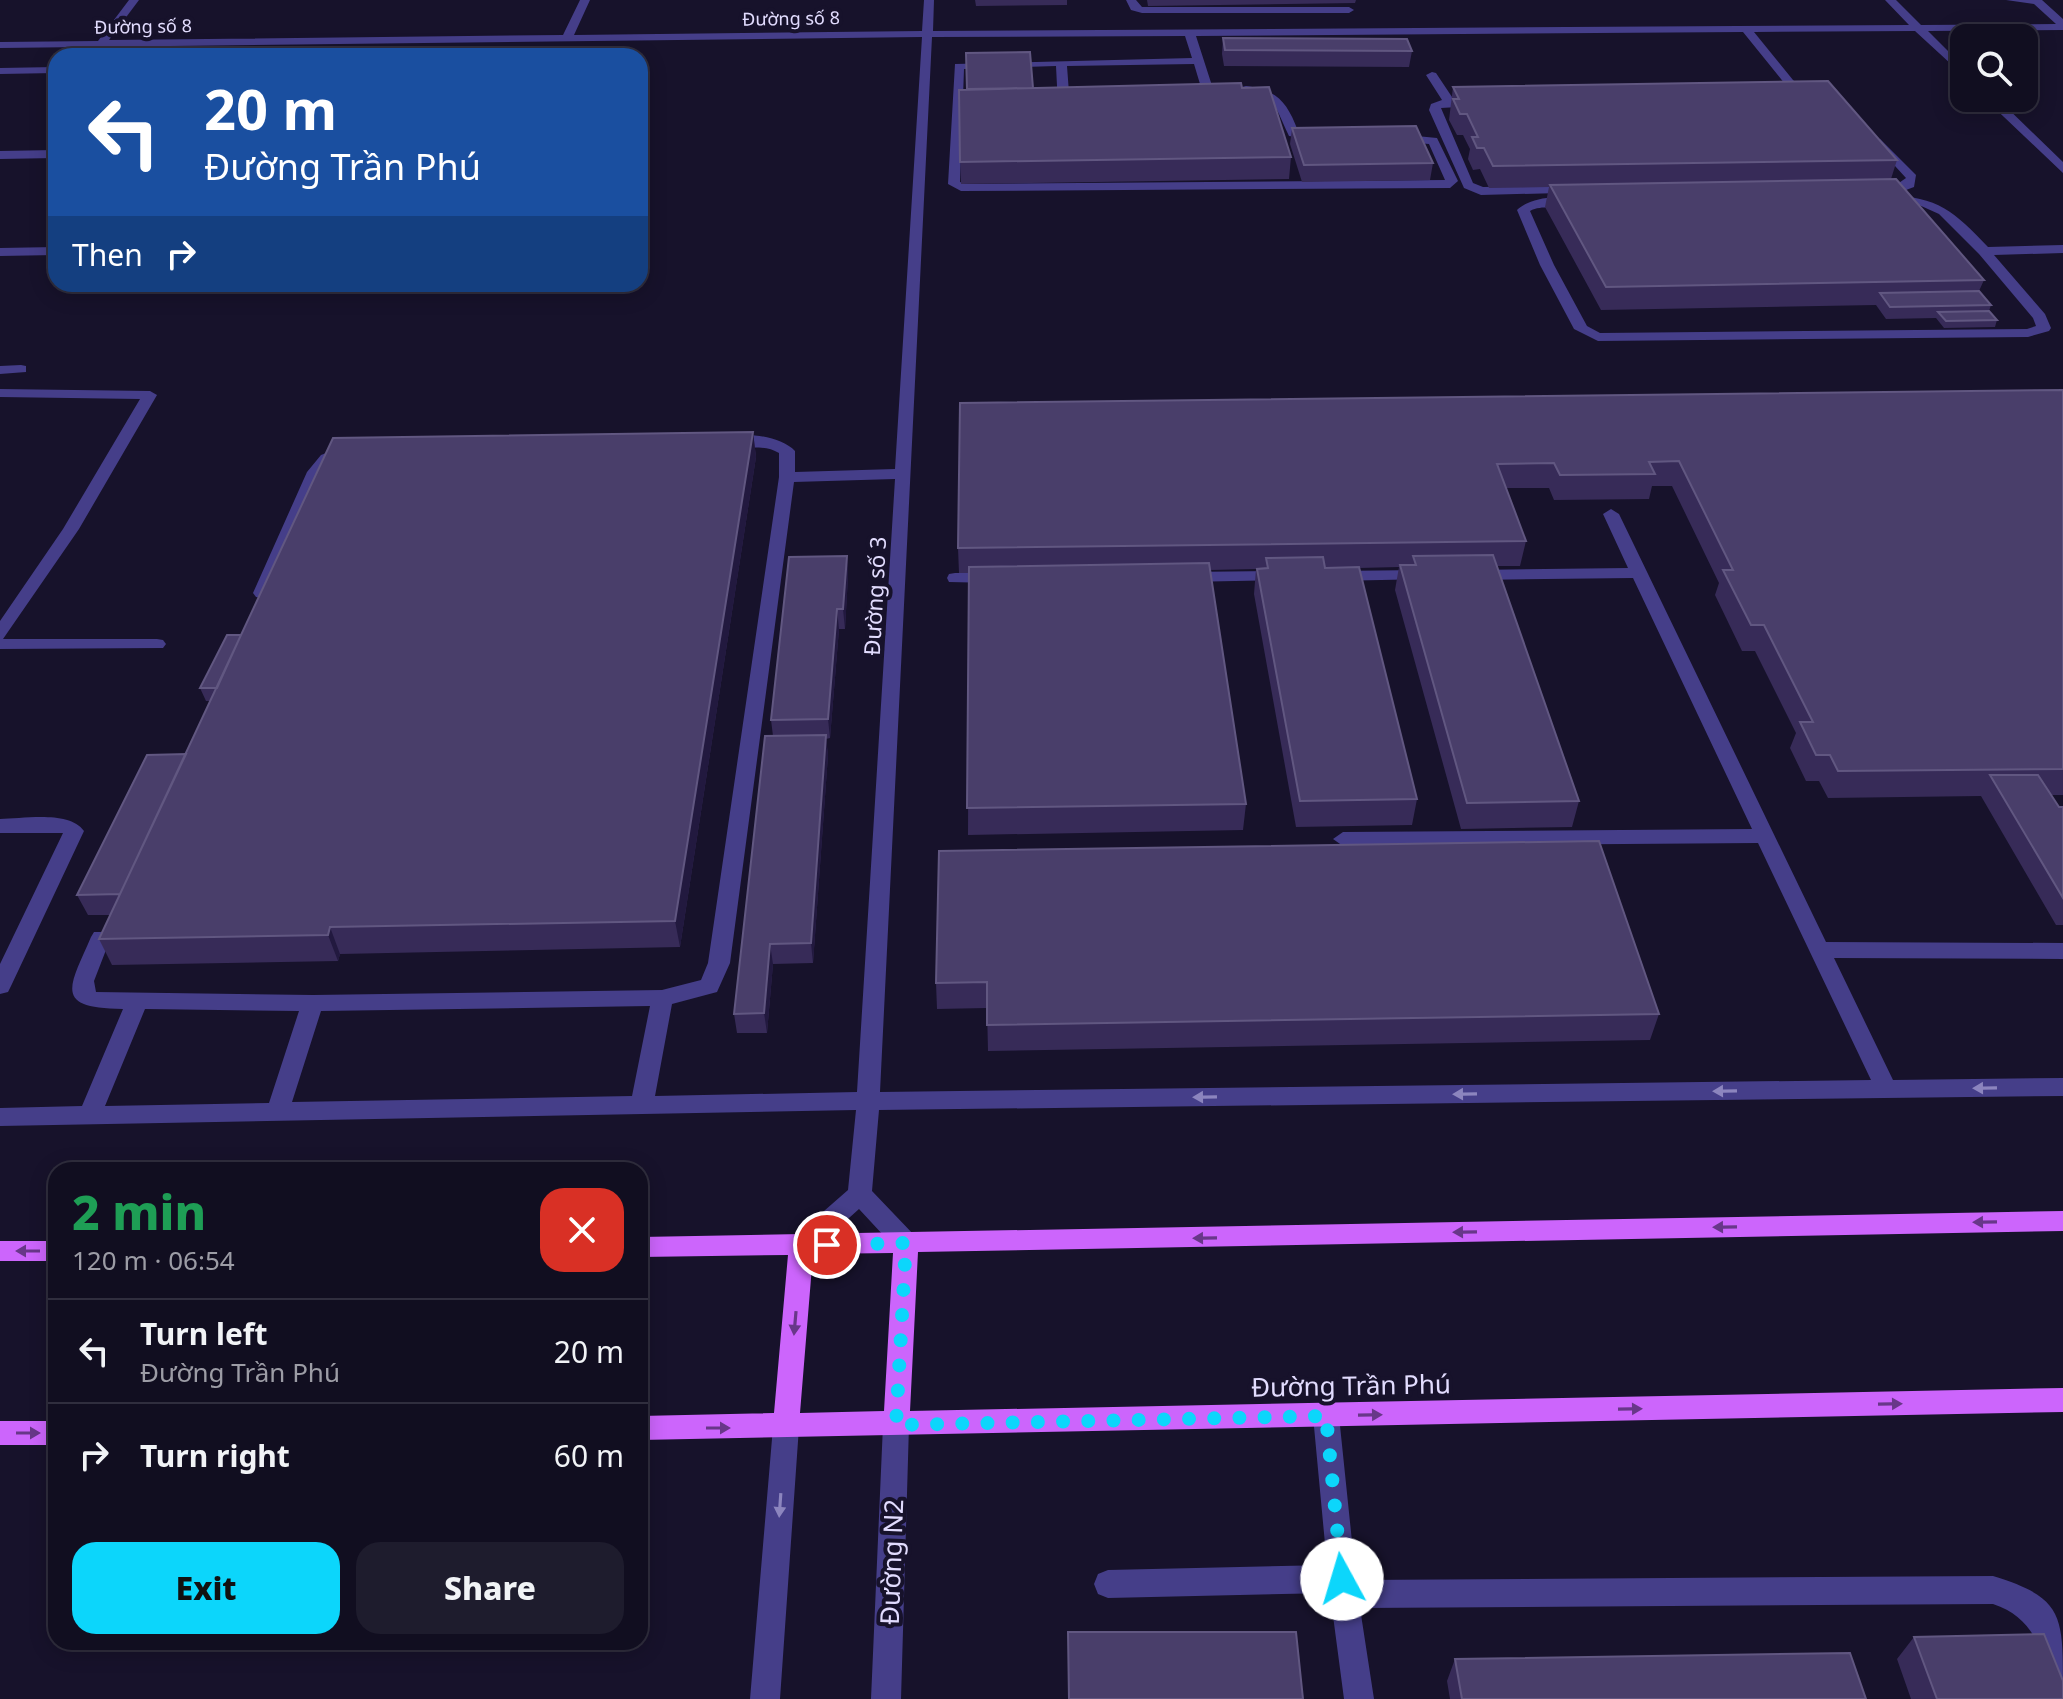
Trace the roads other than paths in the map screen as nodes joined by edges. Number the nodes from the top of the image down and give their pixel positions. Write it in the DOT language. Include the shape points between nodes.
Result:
graph roads {
  1 [pos="134,0"];
  2 [pos="585,0"];
  3 [pos="929,0"];
  4 [pos="1131,0"];
  5 [pos="1890,0"];
  6 [pos="2011,0"];
  7 [pos="2037,1"];
  8 [pos="2056,2"];
  9 [pos="1349,10"];
  10 [pos="1297,12"];
  11 [pos="2063,26"];
  12 [pos="1919,28"];
  13 [pos="1747,30"];
  14 [pos="1310,32"];
  15 [pos="1190,33"];
  16 [pos="927,34"];
  17 [pos="567,38"];
  18 [pos="264,42"];
  19 [pos="101,44"];
  20 [pos="0,45"];
  21 [pos="259,48"];
  22 [pos="1950,59"];
  23 [pos="1199,61"];
  24 [pos="1061,63"];
  25 [pos="48,70"];
  26 [pos="0,71"];
  27 [pos="1432,75"];
  28 [pos="1219,89"];
  29 [pos="1791,99"];
  30 [pos="1496,102"];
  31 [pos="1450,103"];
  32 [pos="1180,104"];
  33 [pos="1064,106"];
  34 [pos="1079,106"];
  35 [pos="1049,107"];
  36 [pos="959,108"];
  37 [pos="974,108"];
  38 [pos="2004,112"];
  39 [pos="1871,133"];
  40 [pos="1327,138"];
  41 [pos="1386,138"];
  42 [pos="48,154"];
  43 [pos="0,155"];
  44 [pos="2063,169"];
  45 [pos="1572,190"];
  46 [pos="1585,203"];
  47 [pos="2063,249"];
  48 [pos="48,251"];
  49 [pos="1984,251"];
  50 [pos="0,252"];
  51 [pos="21,369"];
  52 [pos="0,370"];
  53 [pos="0,393"];
  54 [pos="713,442"];
  55 [pos="366,450"];
  56 [pos="903,474"];
  57 [pos="787,477"];
  58 [pos="1611,514"];
  59 [pos="1638,573"];
  60 [pos="1161,577"];
  61 [pos="955,578"];
  62 [pos="1018,578"];
  63 [pos="253,612"];
  64 [pos="0,634"];
  65 [pos="0,644"];
  66 [pos="157,644"];
  67 [pos="0,826"];
  68 [pos="1765,836"];
  69 [pos="1343,839"];
  70 [pos="101,937"];
  71 [pos="1820,950"];
  72 [pos="2063,951"];
  73 [pos="0,986"];
  74 [pos="662,998"];
  75 [pos="137,1001"];
  76 [pos="313,1003"];
  77 [pos="2063,1087"];
  78 [pos="1886,1089"];
  79 [pos="868,1101"];
  80 [pos="642,1105"];
  81 [pos="277,1112"];
  82 [pos="89,1116"];
  83 [pos="0,1117"];
  84 [pos="860,1194"];
  85 [pos="2063,1221"];
  86 [pos="906,1243"];
  87 [pos="801,1246"];
  88 [pos="648,1247"];
  89 [pos="0,1251"];
  90 [pos="48,1251"];
  91 [pos="2063,1400"];
  92 [pos="1326,1416"];
  93 [pos="896,1425"];
  94 [pos="786,1427"];
  95 [pos="648,1428"];
  96 [pos="0,1433"];
  97 [pos="48,1433"];
  98 [pos="1108,1584"];
  99 [pos="1343,1586"];
  100 [pos="2063,1667"];
  101 [pos="765,1699"];
  102 [pos="886,1699"];
  103 [pos="1359,1699"];
  1 -- 19 [label="street"];
  2 -- 17 [label="street"];
  3 -- 16 [label="street, Đường số 3"];
  4 -- 10 [label="street" via="1142,10"];
  5 -- 12 [label="street"];
  6 -- 7 [label="street"];
  7 -- 8 [label="street"];
  7 -- 11 [label="street"];
  9 -- 10 [label="street"];
  10 -- 14 [label="street"];
  11 -- 12 [label="street, Đường số 8"];
  12 -- 13 [label="street, Đường số 8"];
  12 -- 22 [label="street"];
  13 -- 14 [label="street, Đường số 8"];
  13 -- 29 [label="street" via="1789,82 1812,100"];
  14 -- 15 [label="street, Đường số 8"];
  15 -- 16 [label="street, Đường số 8"];
  15 -- 23 [label="street"];
  16 -- 17 [label="street, Đường số 8"];
  16 -- 56 [label="street, Đường số 3"];
  17 -- 18 [label="street, Đường số 8"];
  18 -- 19 [label="street, Đường số 8"];
  18 -- 21 [label="street"];
  19 -- 20 [label="street, Đường số 8"];
  23 -- 24 [label="street"];
  23 -- 28 [label="street"];
  24 -- 33 [label="street"];
  24 -- 36 [label="street" via="959,66"];
  25 -- 26 [label="street"];
  27 -- 31 [label="street"];
  28 -- 32 [label="street" via="1201,102"];
  28 -- 40 [label="street" via="1266,91 1281,100 1293,133"];
  30 -- 31 [label="street"];
  31 -- 45 [label="street" via="1435,110 1468,185"];
  33 -- 34 [label="street"];
  33 -- 35 [label="street"];
  36 -- 37 [label="street"];
  36 -- 41 [label="street" via="954,184 965,188 1452,181 1433,141"];
  38 -- 44 [label="street"];
  39 -- 49 [label="street" via="1912,178 1898,189 1867,194 1931,203 1945,210"];
  42 -- 43 [label="street"];
  46 -- 49 [label="street" via="1527,205 1523,210 1581,329 1598,337 2028,333 2044,328"];
  47 -- 49 [label="street"];
  48 -- 50 [label="street"];
  51 -- 52 [label="street"];
  53 -- 64 [label="street" via="150,395 71,529"];
  54 -- 57 [label="street" via="781,445 787,451"];
  55 -- 63 [label="street" via="334,453 315,472"];
  56 -- 57 [label="street"];
  56 -- 79 [label="street, Đường số 3"];
  57 -- 74 [label="street" via="719,963 709,986"];
  58 -- 59 [label="street"];
  59 -- 60 [label="street"];
  59 -- 68 [label="street"];
  61 -- 62 [label="street"];
  65 -- 66 [label="street"];
  67 -- 73 [label="street" via="66,826 74,831"];
  68 -- 69 [label="street"];
  68 -- 71 [label="street"];
  70 -- 75 [label="street" via="83,981 83,995"];
  71 -- 72 [label="street"];
  71 -- 78 [label="street"];
  74 -- 76 [label="street"];
  74 -- 80 [label="street"];
  75 -- 76 [label="street"];
  75 -- 82 [label="street"];
  76 -- 81 [label="street"];
  77 -- 78 [label="street, one-way"];
  78 -- 79 [label="street, one-way"];
  79 -- 80 [label="street"];
  79 -- 84 [label="street, Đường số 3"];
  80 -- 81 [label="street"];
  81 -- 82 [label="street"];
  82 -- 83 [label="street"];
  84 -- 86 [label="street"];
  84 -- 87 [label="street"];
  85 -- 86 [label="main road, one-way"];
  86 -- 87 [label="main road"];
  86 -- 93 [label="main road"];
  87 -- 88 [label="main road"];
  87 -- 94 [label="main road, one-way"];
  90 -- 89 [label="main road, one-way"];
  92 -- 91 [label="main road, Đường Trần Phú, one-way"];
  92 -- 93 [label="main road, Đường Trần Phú"];
  92 -- 99 [label="street"];
  93 -- 94 [label="main road, Đường Trần Phú"];
  93 -- 102 [label="street, Đường N2"];
  95 -- 94 [label="main road, Đường Trần Phú, one-way"];
  94 -- 101 [label="street, one-way"];
  96 -- 97 [label="main road, one-way"];
  98 -- 99 [label="street"];
  99 -- 100 [label="street" via="1993,1590 2019,1597 2041,1615"];
  99 -- 103 [label="street"];
}
